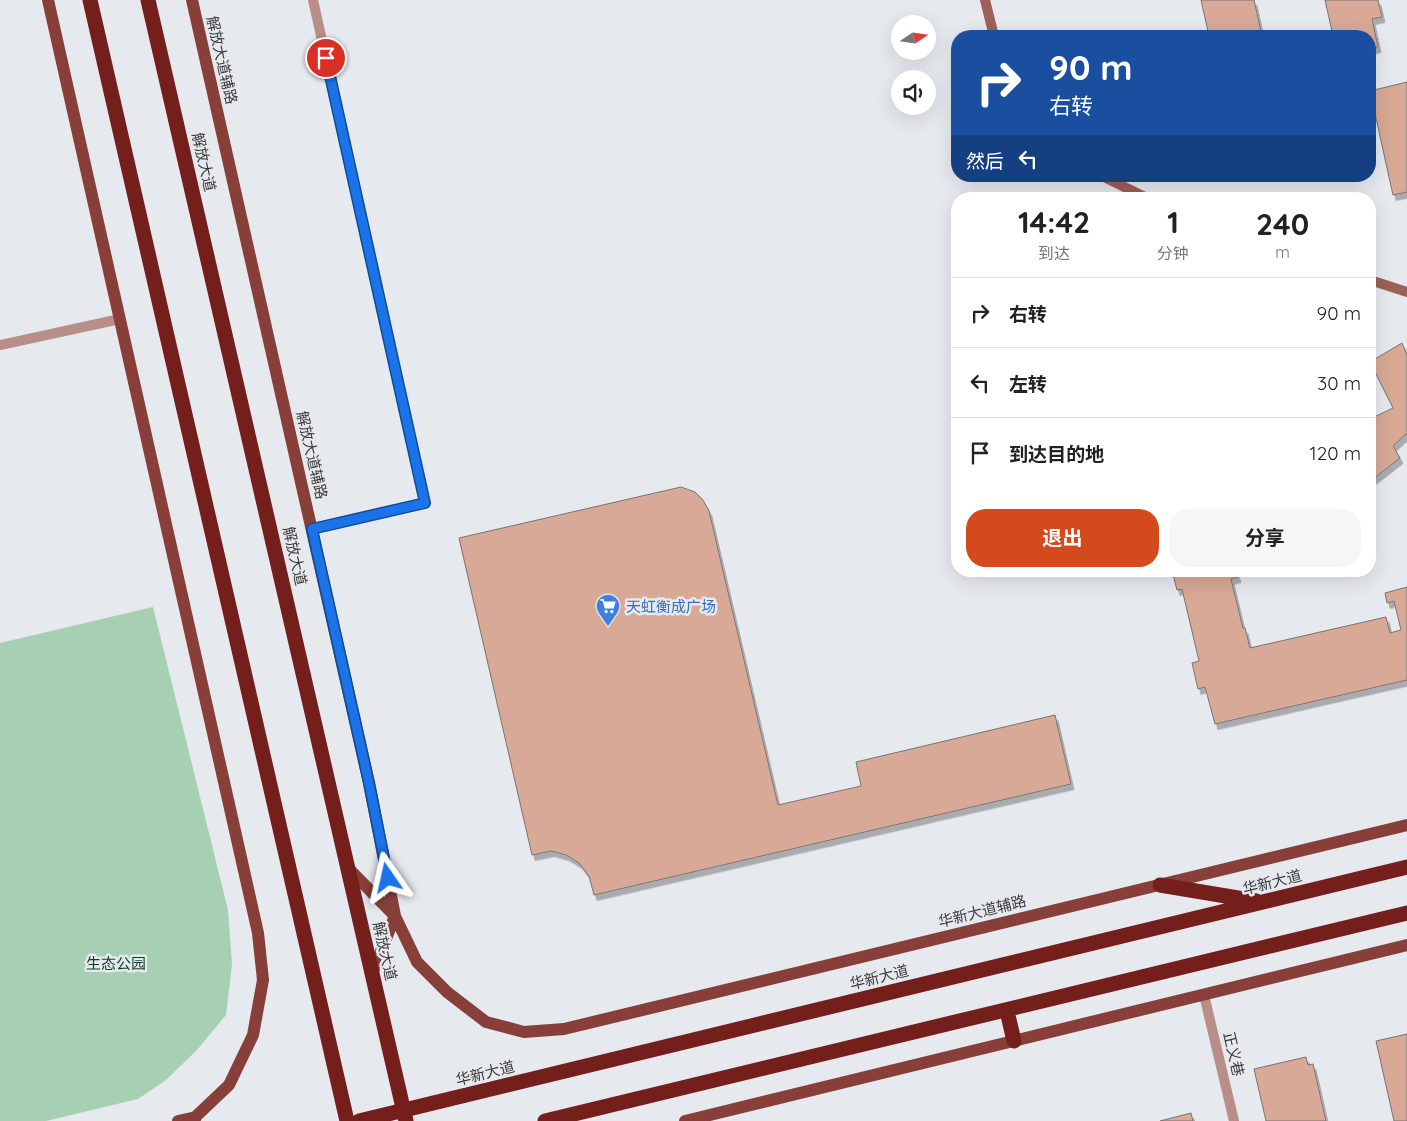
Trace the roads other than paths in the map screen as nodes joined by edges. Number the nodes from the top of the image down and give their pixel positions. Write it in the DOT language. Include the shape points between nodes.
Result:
graph roads {
  1 [pos="48,0"];
  2 [pos="90,0"];
  3 [pos="148,0"];
  4 [pos="192,0"];
  5 [pos="313,0"];
  6 [pos="985,0"];
  7 [pos="992,30"];
  8 [pos="1114,182"];
  9 [pos="1135,192"];
  10 [pos="1376,282"];
  11 [pos="1407,292"];
  12 [pos="120,319"];
  13 [pos="0,345"];
  14 [pos="312,529"];
  15 [pos="1407,825"];
  16 [pos="1407,867"];
  17 [pos="349,869"];
  18 [pos="1160,884"];
  19 [pos="1262,902"];
  20 [pos="1407,913"];
  21 [pos="395,916"];
  22 [pos="1407,945"];
  23 [pos="372,974"];
  24 [pos="1204,995"];
  25 [pos="1007,1011"];
  26 [pos="1014,1041"];
  27 [pos="594,1109"];
  28 [pos="405,1116"];
  29 [pos="193,1119"];
  30 [pos="178,1121"];
  31 [pos="347,1121"];
  32 [pos="359,1121"];
  33 [pos="545,1121"];
  34 [pos="584,1121"];
  35 [pos="685,1121"];
  36 [pos="1234,1121"];
  1 -- 12 [label="main road"];
  2 -- 31 [label="highway"];
  3 -- 17 [label="highway, 解放大道"];
  4 -- 14 [label="main road, 解放大道辅路"];
  5 -- 14 [label="lane" via="425,503"];
  6 -- 7 [label="street"];
  8 -- 9 [label="street"];
  10 -- 11 [label="street"];
  12 -- 13 [label="lane"];
  12 -- 29 [label="main road" via="258,933 263,980 253,1035 230,1085"];
  14 -- 21 [label="main road, 解放大道辅路"];
  15 -- 18 [label="main road, 华新大道辅路"];
  16 -- 19 [label="highway, 华新大道"];
  17 -- 21 [label="main road"];
  17 -- 23 [label="highway, 解放大道"];
  18 -- 19 [label="highway"];
  18 -- 21 [label="main road, 华新大道辅路" via="564,1029 524,1032 486,1022 447,992 417,962"];
  19 -- 28 [label="highway, 华新大道"];
  20 -- 25 [label="highway"];
  21 -- 23 [label="main road"];
  22 -- 24 [label="main road"];
  23 -- 28 [label="highway, 解放大道"];
  24 -- 26 [label="main road"];
  24 -- 36 [label="lane, 正义巷"];
  25 -- 26 [label="highway"];
  25 -- 27 [label="highway"];
  26 -- 35 [label="main road"];
  27 -- 33 [label="highway"];
  27 -- 34 [label="main road"];
  28 -- 32 [label="highway, 华新大道"];
  29 -- 30 [label="main road"];
}
